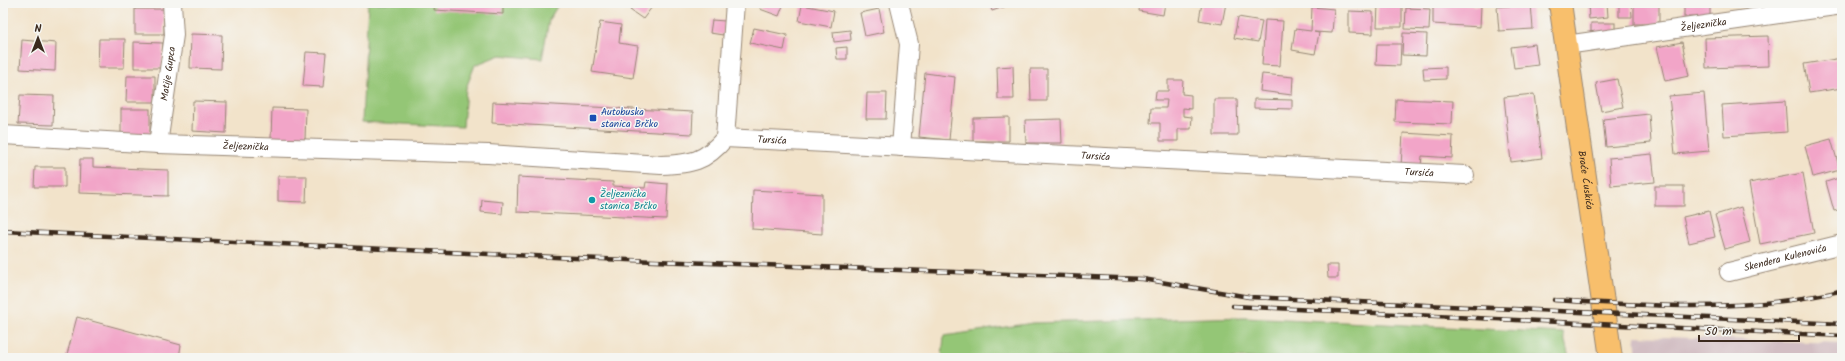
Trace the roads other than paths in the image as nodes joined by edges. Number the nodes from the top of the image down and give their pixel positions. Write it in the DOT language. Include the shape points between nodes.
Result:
graph roads {
  1 [pos="172,3"];
  2 [pos="734,3"];
  3 [pos="899,3"];
  4 [pos="1560,3"];
  5 [pos="1842,5"];
  6 [pos="1566,45"];
  7 [pos="3,135"];
  8 [pos="725,138"];
  9 [pos="158,144"];
  10 [pos="901,148"];
  11 [pos="1465,175"];
  12 [pos="1842,244"];
  13 [pos="1729,272"];
  14 [pos="1611,358"];
  1 -- 9 [label="street, Matije Gupca" via="174,35"];
  2 -- 8 [label="street"];
  3 -- 10 [label="street" via="909,44"];
  4 -- 6 [label="main road, Braće Ćuskića"];
  5 -- 6 [label="street, Željeznička"];
  6 -- 14 [label="main road, Braće Ćuskića"];
  7 -- 9 [label="street, Željeznička"];
  8 -- 9 [label="street, Željeznička" via="718,147 696,162 681,165 488,154"];
  8 -- 10 [label="street, Tursića"];
  10 -- 11 [label="street, Tursića"];
  12 -- 13 [label="street, Skendera Kulenovića"];
}
